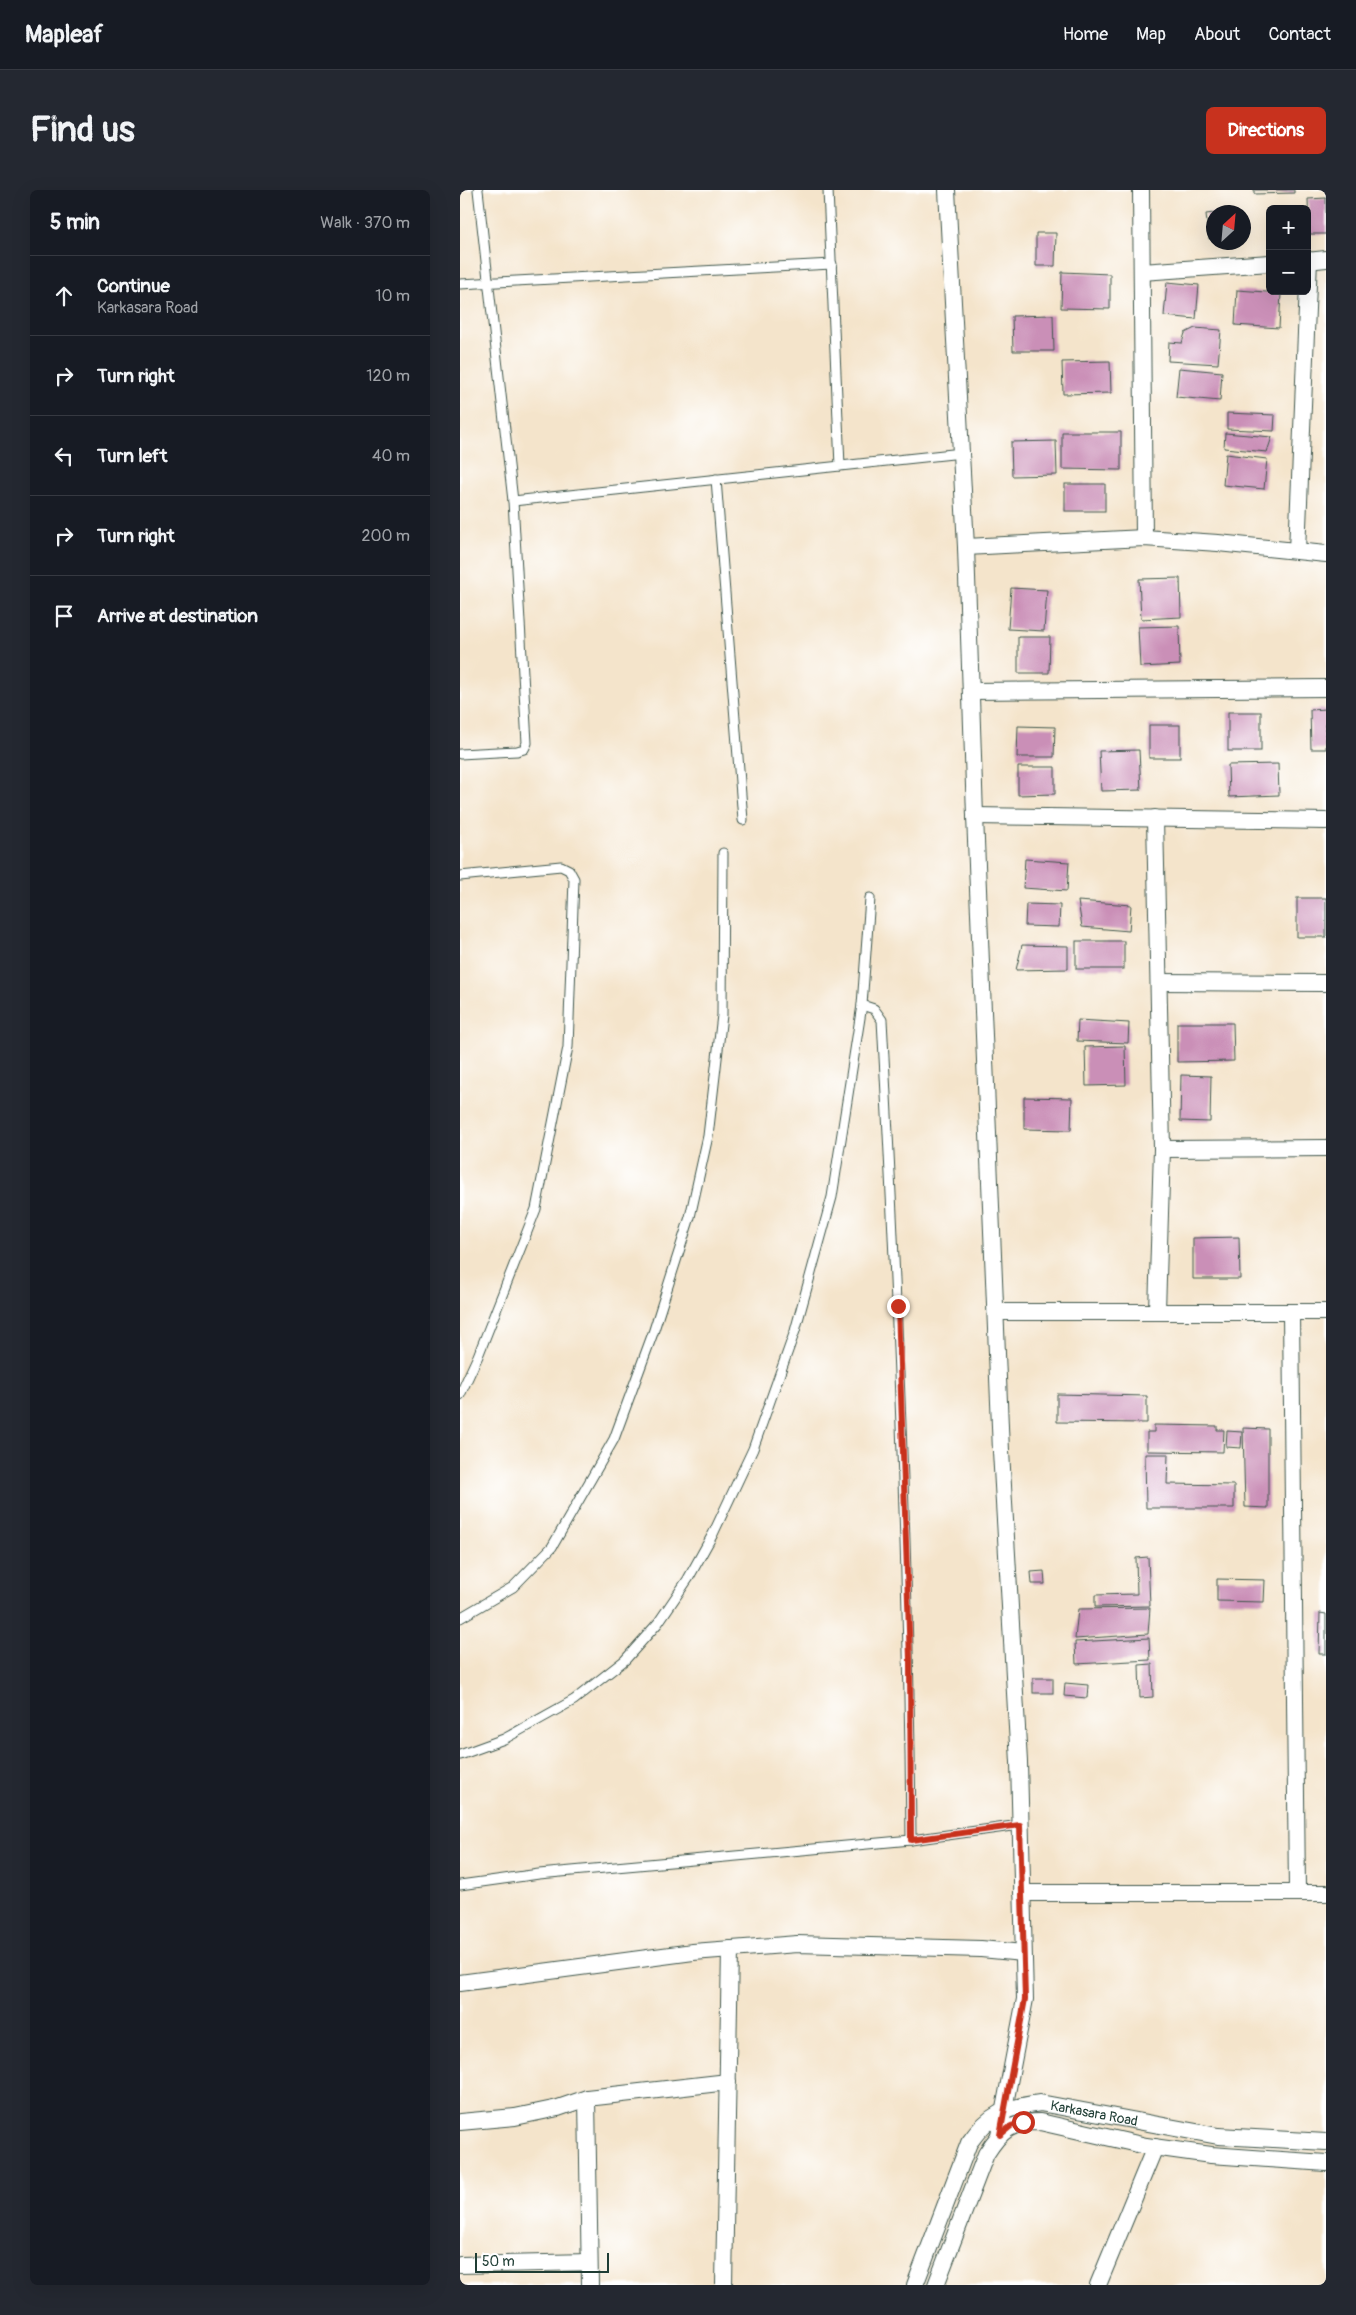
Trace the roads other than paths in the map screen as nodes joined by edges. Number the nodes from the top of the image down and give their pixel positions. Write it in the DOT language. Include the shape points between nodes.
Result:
graph roads {
  1 [pos="828,190"];
  2 [pos="947,190"];
  3 [pos="1141,190"];
  4 [pos="478,191"];
  5 [pos="1326,259"];
  6 [pos="1311,261"];
  7 [pos="1266,263"];
  8 [pos="832,264"];
  9 [pos="1142,272"];
  10 [pos="490,282"];
  11 [pos="460,284"];
  12 [pos="1307,295"];
  13 [pos="962,453"];
  14 [pos="840,466"];
  15 [pos="716,479"];
  16 [pos="513,501"];
  17 [pos="1144,538"];
  18 [pos="966,547"];
  19 [pos="1297,551"];
  20 [pos="1326,554"];
  21 [pos="1326,688"];
  22 [pos="971,690"];
  23 [pos="460,754"];
  24 [pos="975,816"];
  25 [pos="1155,818"];
  26 [pos="742,820"];
  27 [pos="1326,820"];
  28 [pos="723,853"];
  29 [pos="460,876"];
  30 [pos="870,898"];
  31 [pos="1159,982"];
  32 [pos="1326,983"];
  33 [pos="862,1005"];
  34 [pos="1326,1148"];
  35 [pos="1162,1149"];
  36 [pos="1157,1311"];
  37 [pos="996,1312"];
  38 [pos="1291,1312"];
  39 [pos="1326,1312"];
  40 [pos="460,1395"];
  41 [pos="460,1618"];
  42 [pos="460,1755"];
  43 [pos="1020,1825"];
  44 [pos="911,1840"];
  45 [pos="460,1885"];
  46 [pos="1297,1892"];
  47 [pos="1022,1893"];
  48 [pos="1326,1893"];
  49 [pos="730,1949"];
  50 [pos="1023,1953"];
  51 [pos="460,1983"];
  52 [pos="728,2082"];
  53 [pos="587,2098"];
  54 [pos="1004,2111"];
  55 [pos="460,2122"];
  56 [pos="1000,2135"];
  57 [pos="1326,2142"];
  58 [pos="1155,2147"];
  59 [pos="1326,2163"];
  60 [pos="589,2262"];
  61 [pos="460,2265"];
  62 [pos="590,2285"];
  63 [pos="724,2285"];
  64 [pos="914,2285"];
  65 [pos="936,2285"];
  66 [pos="1098,2285"];
  1 -- 8 [label="lane"];
  2 -- 13 [label="street"];
  3 -- 9 [label="street"];
  4 -- 10 [label="lane"];
  5 -- 6 [label="street"];
  7 -- 9 [label="street"];
  8 -- 10 [label="lane"];
  8 -- 14 [label="lane"];
  9 -- 17 [label="street"];
  10 -- 11 [label="lane"];
  10 -- 16 [label="lane"];
  12 -- 19 [label="street"];
  13 -- 14 [label="lane"];
  13 -- 18 [label="street"];
  14 -- 15 [label="lane"];
  15 -- 16 [label="lane"];
  15 -- 26 [label="lane"];
  16 -- 23 [label="lane" via="527,743 524,749 517,751"];
  17 -- 18 [label="street"];
  17 -- 19 [label="street"];
  18 -- 22 [label="street"];
  19 -- 20 [label="street"];
  21 -- 22 [label="street"];
  22 -- 24 [label="street"];
  24 -- 25 [label="street"];
  24 -- 37 [label="street"];
  25 -- 27 [label="street"];
  25 -- 31 [label="street"];
  28 -- 41 [label="lane" via="722,1015 708,1136 690,1217 654,1333 614,1439 552,1547 512,1587"];
  29 -- 40 [label="lane" via="561,866 569,870 574,879 568,1048 536,1208"];
  30 -- 33 [label="lane"];
  31 -- 32 [label="street"];
  31 -- 35 [label="street"];
  33 -- 42 [label="lane" via="832,1197 795,1330 753,1449 713,1534 688,1579 658,1622 625,1660 574,1700 504,1739"];
  33 -- 44 [label="lane" via="874,1009 882,1020 898,1306 910,1660"];
  34 -- 35 [label="street"];
  35 -- 36 [label="street"];
  36 -- 37 [label="street"];
  36 -- 38 [label="street"];
  37 -- 43 [label="street"];
  38 -- 39 [label="street"];
  38 -- 46 [label="street"];
  43 -- 44 [label="lane"];
  43 -- 47 [label="street"];
  44 -- 45 [label="lane" via="539,1874"];
  46 -- 47 [label="street"];
  46 -- 48 [label="street"];
  47 -- 50 [label="street"];
  49 -- 50 [label="street" via="797,1944"];
  49 -- 51 [label="street"];
  49 -- 52 [label="street"];
  50 -- 54 [label="street" via="1025,1999"];
  52 -- 53 [label="street"];
  52 -- 63 [label="street"];
  53 -- 55 [label="street" via="515,2117"];
  53 -- 60 [label="street"];
  54 -- 56 [label="street"];
  54 -- 57 [label="street, Karkasara Road" via="1014,2106 1040,2103 1218,2136"];
  54 -- 64 [label="street, Karkasara Road" via="982,2124 969,2143"];
  56 -- 58 [label="street, Karkasara Road" via="1023,2122 1040,2122"];
  56 -- 65 [label="street, Karkasara Road" via="986,2154"];
  58 -- 59 [label="street, Karkasara Road" via="1211,2156"];
  58 -- 66 [label="street"];
  60 -- 61 [label="street"];
  60 -- 62 [label="street"];
}
